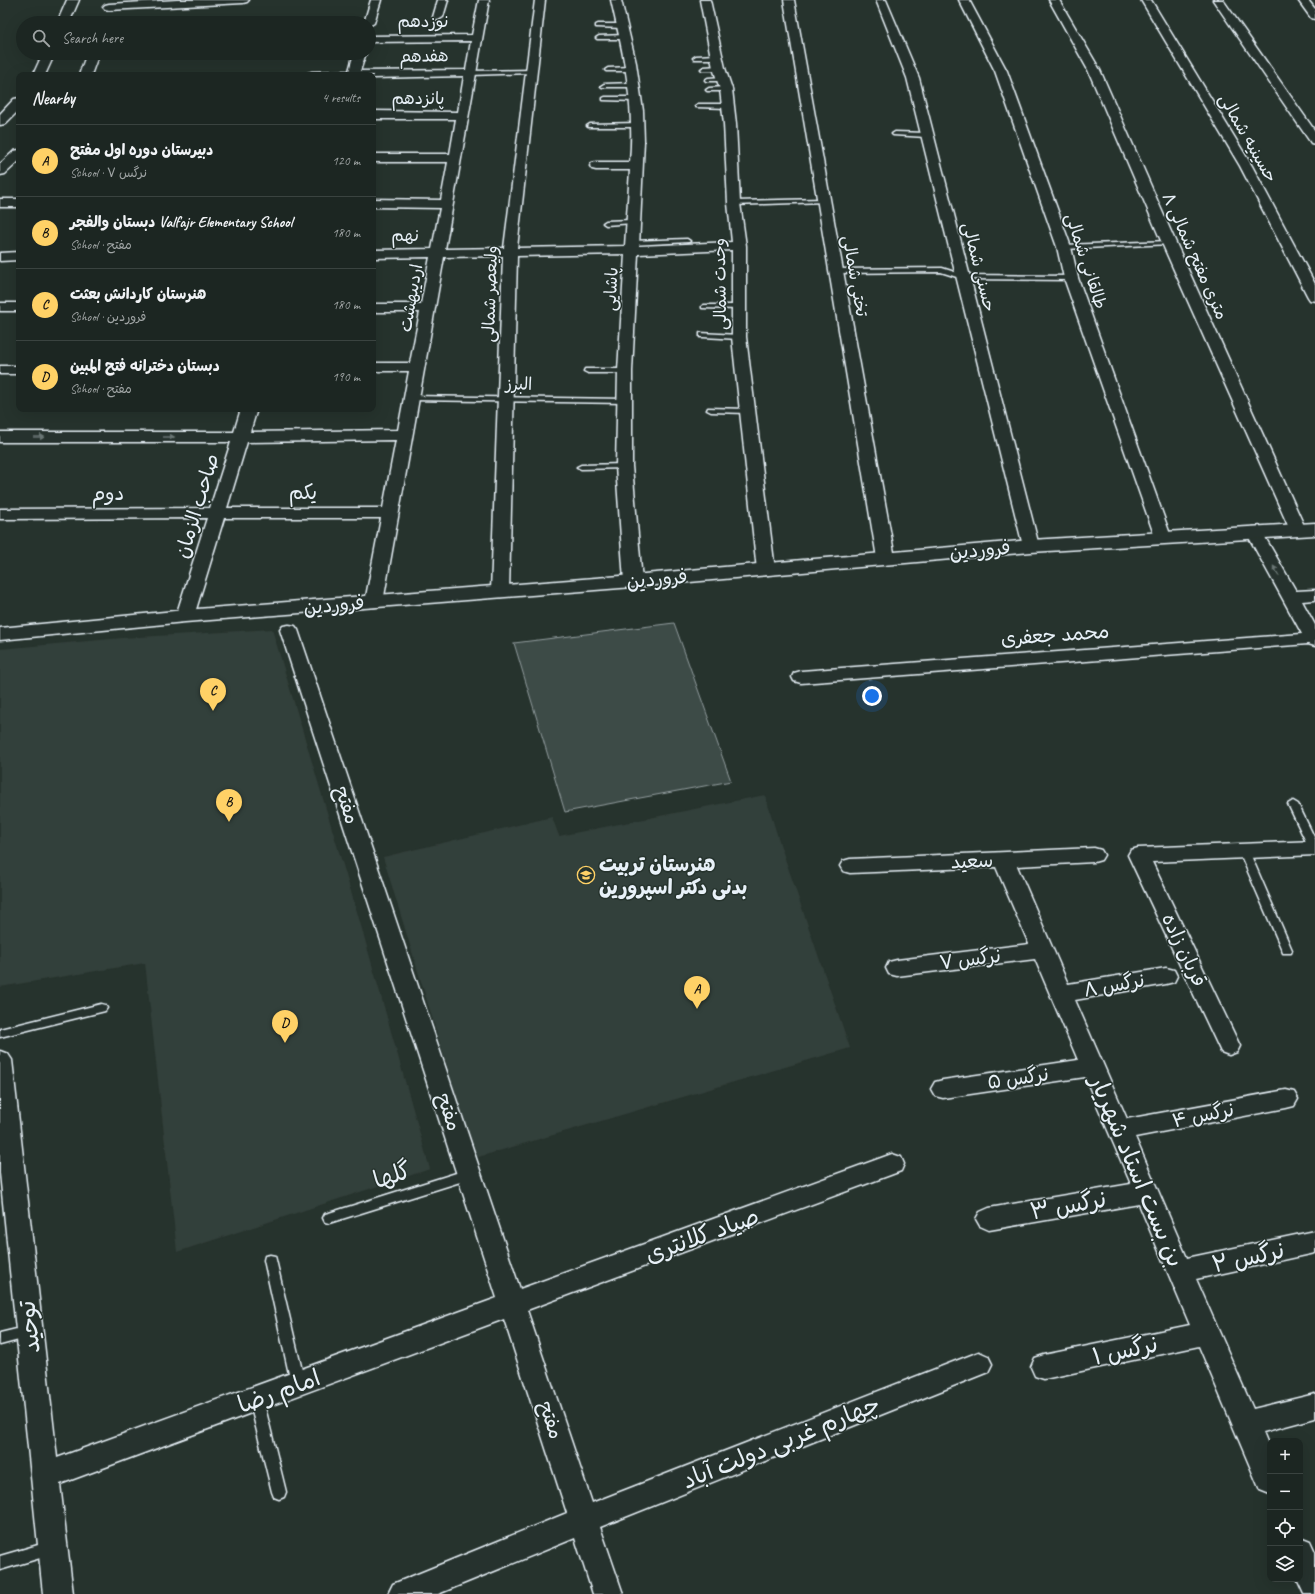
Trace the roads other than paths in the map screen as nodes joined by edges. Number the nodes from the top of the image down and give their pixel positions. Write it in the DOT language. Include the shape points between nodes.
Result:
graph roads {
  1 [pos="73,0"];
  2 [pos="243,0"];
  3 [pos="376,0"];
  4 [pos="443,0"];
  5 [pos="484,0"];
  6 [pos="540,0"];
  7 [pos="616,0"];
  8 [pos="705,0"];
  9 [pos="789,0"];
  10 [pos="881,0"];
  11 [pos="964,0"];
  12 [pos="1054,0"];
  13 [pos="1146,0"];
  14 [pos="1218,0"];
  15 [pos="1303,0"];
  16 [pos="109,8"];
  17 [pos="66,16"];
  18 [pos="371,16"];
  19 [pos="1315,16"];
  20 [pos="438,17"];
  21 [pos="598,26"];
  22 [pos="624,32"];
  23 [pos="477,38"];
  24 [pos="599,38"];
  25 [pos="376,39"];
  26 [pos="696,58"];
  27 [pos="46,60"];
  28 [pos="91,60"];
  29 [pos="358,60"];
  30 [pos="632,69"];
  31 [pos="704,69"];
  32 [pos="608,70"];
  33 [pos="531,71"];
  34 [pos="41,72"];
  35 [pos="86,72"];
  36 [pos="354,72"];
  37 [pos="471,73"];
  38 [pos="721,74"];
  39 [pos="376,75"];
  40 [pos="708,80"];
  41 [pos="604,86"];
  42 [pos="709,90"];
  43 [pos="634,92"];
  44 [pos="605,99"];
  45 [pos="16,106"];
  46 [pos="698,106"];
  47 [pos="727,106"];
  48 [pos="376,115"];
  49 [pos="463,116"];
  50 [pos="0,121"];
  51 [pos="638,125"];
  52 [pos="590,126"];
  53 [pos="896,134"];
  54 [pos="926,135"];
  55 [pos="1315,140"];
  56 [pos="16,158"];
  57 [pos="376,158"];
  58 [pos="455,158"];
  59 [pos="596,166"];
  60 [pos="636,166"];
  61 [pos="0,171"];
  62 [pos="824,201"];
  63 [pos="0,203"];
  64 [pos="16,203"];
  65 [pos="376,203"];
  66 [pos="734,203"];
  67 [pos="447,204"];
  68 [pos="631,222"];
  69 [pos="606,224"];
  70 [pos="687,241"];
  71 [pos="1169,243"];
  72 [pos="632,246"];
  73 [pos="739,246"];
  74 [pos="1064,246"];
  75 [pos="510,251"];
  76 [pos="438,253"];
  77 [pos="376,254"];
  78 [pos="16,256"];
  79 [pos="0,257"];
  80 [pos="836,271"];
  81 [pos="963,277"];
  82 [pos="1071,278"];
  83 [pos="1315,297"];
  84 [pos="0,307"];
  85 [pos="16,307"];
  86 [pos="704,307"];
  87 [pos="739,307"];
  88 [pos="376,308"];
  89 [pos="428,308"];
  90 [pos="703,335"];
  91 [pos="738,337"];
  92 [pos="376,367"];
  93 [pos="417,367"];
  94 [pos="0,370"];
  95 [pos="16,370"];
  96 [pos="625,371"];
  97 [pos="588,372"];
  98 [pos="411,398"];
  99 [pos="506,398"];
  100 [pos="626,401"];
  101 [pos="711,410"];
  102 [pos="747,411"];
  103 [pos="248,412"];
  104 [pos="404,435"];
  105 [pos="0,436"];
  106 [pos="240,437"];
  107 [pos="624,466"];
  108 [pos="581,467"];
  109 [pos="217,513"];
  110 [pos="390,513"];
  111 [pos="0,514"];
  112 [pos="1307,529"];
  113 [pos="1254,532"];
  114 [pos="1163,537"];
  115 [pos="1031,546"];
  116 [pos="886,558"];
  117 [pos="766,570"];
  118 [pos="633,581"];
  119 [pos="500,592"];
  120 [pos="1315,595"];
  121 [pos="1290,597"];
  122 [pos="374,602"];
  123 [pos="185,616"];
  124 [pos="289,630"];
  125 [pos="0,634"];
  126 [pos="1314,639"];
  127 [pos="801,677"];
  128 [pos="1293,804"];
  129 [pos="1314,848"];
  130 [pos="1244,851"];
  131 [pos="1094,855"];
  132 [pos="1004,860"];
  133 [pos="850,866"];
  134 [pos="1042,950"];
  135 [pos="1287,950"];
  136 [pos="897,968"];
  137 [pos="1166,976"];
  138 [pos="1061,994"];
  139 [pos="100,1008"];
  140 [pos="0,1033"];
  141 [pos="1229,1046"];
  142 [pos="0,1060"];
  143 [pos="1093,1067"];
  144 [pos="943,1089"];
  145 [pos="1286,1099"];
  146 [pos="1120,1130"];
  147 [pos="5,1156"];
  148 [pos="892,1164"];
  149 [pos="469,1174"];
  150 [pos="1146,1192"];
  151 [pos="329,1218"];
  152 [pos="989,1219"];
  153 [pos="1315,1242"];
  154 [pos="270,1260"];
  155 [pos="1180,1271"];
  156 [pos="513,1305"];
  157 [pos="29,1332"];
  158 [pos="1207,1333"];
  159 [pos="0,1339"];
  160 [pos="979,1364"];
  161 [pos="1044,1368"];
  162 [pos="298,1383"];
  163 [pos="256,1399"];
  164 [pos="1315,1406"];
  165 [pos="1245,1424"];
  166 [pos="1267,1475"];
  167 [pos="45,1476"];
  168 [pos="279,1492"];
  169 [pos="584,1520"];
  170 [pos="53,1548"];
  171 [pos="1303,1558"];
  172 [pos="0,1563"];
  173 [pos="1315,1586"];
  174 [pos="58,1594"];
  175 [pos="403,1594"];
  176 [pos="608,1594"];
  1 -- 17 [label="street"];
  2 -- 16 [label="street"];
  3 -- 18 [label="street"];
  4 -- 20 [label="street"];
  5 -- 23 [label="street, اردیبهشت"];
  6 -- 33 [label="street, ولیعصر شمالی"];
  7 -- 22 [label="street, پاشایی"];
  8 -- 38 [label="street, وحدت شمالی"];
  9 -- 62 [label="street, تختی شمالی"];
  10 -- 54 [label="street, حسنی شمالی" via="913,78"];
  11 -- 74 [label="street, طالقانی شمالی" via="1001,71"];
  12 -- 71 [label="street, ۸ متری مفتح شمالی" via="1094,70"];
  13 -- 83 [label="street, حسینیه شمالی" via="1246,166"];
  14 -- 55 [label="street"];
  15 -- 19 [label="street"];
  21 -- 22 [label="lane"];
  22 -- 24 [label="lane"];
  22 -- 30 [label="street, پاشایی"];
  23 -- 25 [label="street, نوزدهم"];
  23 -- 37 [label="street, اردیبهشت"];
  26 -- 38 [label="lane"];
  27 -- 34 [label="street"];
  28 -- 35 [label="street"];
  29 -- 36 [label="street"];
  30 -- 32 [label="lane"];
  30 -- 43 [label="street, پاشایی"];
  31 -- 38 [label="lane"];
  33 -- 37 [label="lane"];
  33 -- 75 [label="street, ولیعصر شمالی"];
  37 -- 39 [label="street, هفدهم"];
  37 -- 49 [label="street, اردیبهشت"];
  38 -- 40 [label="lane"];
  38 -- 42 [label="lane"];
  38 -- 47 [label="street, وحدت شمالی"];
  41 -- 43 [label="lane"];
  43 -- 44 [label="lane"];
  43 -- 51 [label="street, پاشایی"];
  45 -- 50 [label="street"];
  46 -- 47 [label="lane"];
  47 -- 66 [label="street, وحدت شمالی"];
  48 -- 49 [label="street, پانزدهم"];
  49 -- 58 [label="street, اردیبهشت"];
  51 -- 52 [label="lane"];
  51 -- 60 [label="street, پاشایی"];
  53 -- 54 [label="lane"];
  54 -- 81 [label="street, حسنی شمالی"];
  56 -- 61 [label="street"];
  57 -- 58 [label="street"];
  58 -- 67 [label="street, اردیبهشت"];
  59 -- 60 [label="street"];
  60 -- 68 [label="street, پاشایی"];
  62 -- 66 [label="lane"];
  62 -- 80 [label="street, تختی شمالی"];
  63 -- 64 [label="street"];
  65 -- 67 [label="street"];
  66 -- 73 [label="street, وحدت شمالی"];
  67 -- 76 [label="street, اردیبهشت"];
  68 -- 69 [label="lane"];
  68 -- 72 [label="street, پاشایی"];
  70 -- 72 [label="lane"];
  71 -- 74 [label="lane"];
  71 -- 112 [label="street, ۸ متری مفتح شمالی"];
  72 -- 73 [label="street, نهم"];
  72 -- 75 [label="street, نهم"];
  72 -- 96 [label="street, پاشایی"];
  73 -- 87 [label="street, وحدت شمالی"];
  74 -- 82 [label="street, طالقانی شمالی"];
  75 -- 76 [label="street, نهم"];
  75 -- 99 [label="street, ولیعصر شمالی"];
  76 -- 77 [label="street, نهم"];
  76 -- 89 [label="street, اردیبهشت"];
  78 -- 79 [label="street"];
  80 -- 81 [label="lane" via="942,270"];
  80 -- 116 [label="street, تختی شمالی"];
  81 -- 82 [label="lane"];
  81 -- 115 [label="street, حسنی شمالی"];
  82 -- 114 [label="street, طالقانی شمالی"];
  84 -- 85 [label="street"];
  86 -- 87 [label="lane"];
  87 -- 91 [label="street, وحدت شمالی"];
  88 -- 89 [label="street"];
  89 -- 93 [label="street, اردیبهشت"];
  90 -- 91 [label="lane"];
  91 -- 102 [label="street, وحدت شمالی"];
  92 -- 93 [label="street"];
  93 -- 98 [label="street, اردیبهشت"];
  94 -- 95 [label="street"];
  96 -- 97 [label="lane"];
  96 -- 100 [label="street, پاشایی"];
  98 -- 99 [label="lane, البرز"];
  98 -- 104 [label="street, اردیبهشت"];
  99 -- 100 [label="lane, البرز"];
  99 -- 119 [label="street, ولیعصر شمالی"];
  100 -- 107 [label="street, پاشایی"];
  101 -- 102 [label="lane"];
  102 -- 117 [label="street, وحدت شمالی"];
  103 -- 106 [label="street, صاحب الزمان"];
  104 -- 106 [label="street"];
  104 -- 110 [label="street, اردیبهشت"];
  105 -- 106 [label="street, one-way"];
  106 -- 109 [label="street, صاحب الزمان"];
  107 -- 108 [label="lane"];
  107 -- 118 [label="street, پاشایی"];
  109 -- 110 [label="street, یکم"];
  109 -- 111 [label="street, دوم"];
  109 -- 123 [label="street, صاحب الزمان"];
  110 -- 122 [label="street, اردیبهشت"];
  112 -- 113 [label="street, فروردین"];
  113 -- 114 [label="street, فروردین"];
  121 -- 113 [label="street, one-way"];
  114 -- 115 [label="street, فروردین"];
  115 -- 116 [label="street, فروردین"];
  116 -- 117 [label="street, فروردین"];
  117 -- 118 [label="street, فروردین"];
  118 -- 119 [label="street, فروردین"];
  119 -- 122 [label="street, فروردین"];
  120 -- 121 [label="street"];
  121 -- 126 [label="street"];
  122 -- 123 [label="street, فروردین"];
  123 -- 125 [label="street, فروردین"];
  124 -- 149 [label="street, مفتح"];
  126 -- 127 [label="street, محمد جعفری"];
  128 -- 129 [label="lane"];
  129 -- 130 [label="street"];
  130 -- 135 [label="lane"];
  130 -- 141 [label="street, قربان زاده" via="1138,855"];
  131 -- 132 [label="street, سعید"];
  132 -- 133 [label="street, سعید"];
  132 -- 134 [label="street, بن بست استاد شهریار"];
  134 -- 136 [label="street, نرگس ۷"];
  134 -- 138 [label="street, بن بست استاد شهریار"];
  137 -- 138 [label="street, نرگس ۸"];
  138 -- 143 [label="street, بن بست استاد شهریار"];
  139 -- 140 [label="lane"];
  142 -- 147 [label="street, توحید"];
  143 -- 144 [label="street, نرگس ۵"];
  143 -- 146 [label="street, بن بست استاد شهریار"];
  145 -- 146 [label="street, نرگس ۴"];
  146 -- 150 [label="street, بن بست استاد شهریار"];
  147 -- 157 [label="street, توحید"];
  148 -- 156 [label="street, صیاد کلانتری"];
  149 -- 151 [label="lane, گلها"];
  149 -- 156 [label="street, مفتح"];
  150 -- 152 [label="street, نرگس ۳"];
  150 -- 155 [label="street, بن بست استاد شهریار"];
  153 -- 155 [label="street, نرگس ۲"];
  154 -- 162 [label="lane"];
  155 -- 158 [label="street, بن بست استاد شهریار"];
  156 -- 162 [label="street, امام رضا"];
  156 -- 169 [label="street, مفتح"];
  157 -- 159 [label="lane"];
  157 -- 167 [label="street, توحید"];
  158 -- 161 [label="street, نرگس ۱"];
  158 -- 165 [label="street, بن بست استاد شهریار"];
  160 -- 169 [label="street, چهارم غربی دولت آباد"];
  162 -- 163 [label="street, امام رضا"];
  163 -- 167 [label="street, امام رضا"];
  163 -- 168 [label="lane"];
  164 -- 165 [label="street"];
  165 -- 166 [label="street, بن بست استاد شهریار"];
  167 -- 170 [label="street, توحید"];
  169 -- 175 [label="street, چهارم غربی دولت آباد"];
  169 -- 176 [label="street, مفتح"];
  170 -- 172 [label="lane"];
  170 -- 174 [label="street, توحید"];
  171 -- 173 [label="street"];
}
